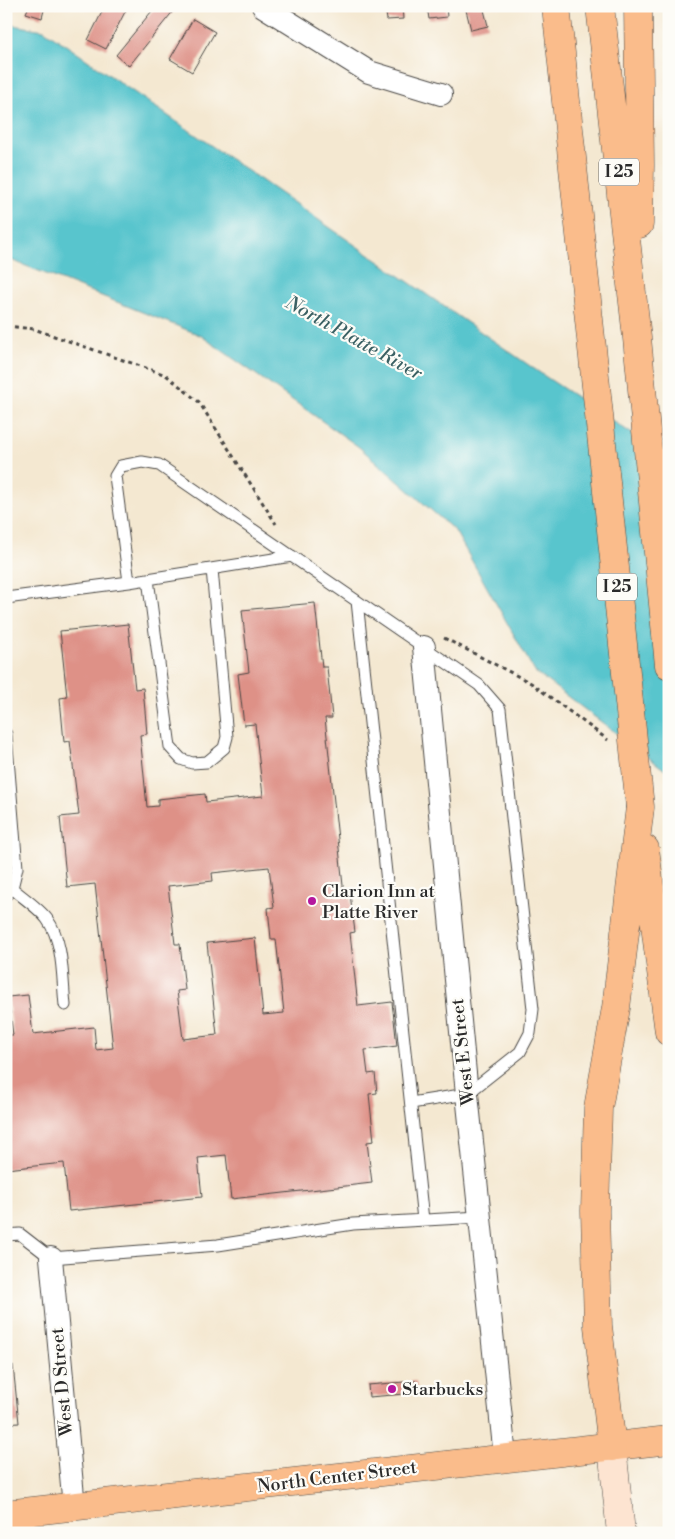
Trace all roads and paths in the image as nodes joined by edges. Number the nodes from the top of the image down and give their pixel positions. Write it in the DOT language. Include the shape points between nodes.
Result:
graph roads {
  1 [pos="263,6"];
  2 [pos="600,6"];
  3 [pos="638,6"];
  4 [pos="558,14"];
  5 [pos="441,94"];
  6 [pos="6,326"];
  7 [pos="637,338"];
  8 [pos="280,529"];
  9 [pos="292,556"];
  10 [pos="212,569"];
  11 [pos="148,579"];
  12 [pos="129,582"];
  13 [pos="6,598"];
  14 [pos="357,601"];
  15 [pos="430,640"];
  16 [pos="669,665"];
  17 [pos="6,734"];
  18 [pos="615,746"];
  19 [pos="7,754"];
  20 [pos="640,808"];
  21 [pos="9,892"];
  22 [pos="65,1005"];
  23 [pos="669,1032"];
  24 [pos="467,1094"];
  25 [pos="411,1103"];
  26 [pos="480,1217"];
  27 [pos="423,1220"];
  28 [pos="6,1235"];
  29 [pos="51,1258"];
  30 [pos="669,1440"];
  31 [pos="612,1447"];
  32 [pos="505,1457"];
  33 [pos="74,1507"];
  34 [pos="6,1514"];
  35 [pos="621,1533"];
  1 -- 5 [label="street" via="369,72"];
  2 -- 7 [label="main road, I 25"];
  3 -- 7 [label="main road"];
  4 -- 20 [label="main road, I 25, bridge"];
  6 -- 8 [label="path" via="34,330 166,375 199,402"];
  7 -- 16 [label="main road, I 25"];
  9 -- 10 [label="lane"];
  9 -- 12 [label="lane" via="159,465 142,462 121,466 115,476"];
  9 -- 14 [label="lane"];
  10 -- 11 [label="lane"];
  10 -- 11 [label="lane" via="227,737 224,748 207,762 192,763 181,759 170,747"];
  11 -- 12 [label="lane"];
  12 -- 13 [label="lane"];
  14 -- 15 [label="lane"];
  14 -- 25 [label="lane"];
  15 -- 18 [label="path" via="531,683"];
  15 -- 24 [label="street, West E Street"];
  15 -- 24 [label="lane" via="500,709 533,1009 530,1033 520,1052"];
  17 -- 19 [label="lane"];
  19 -- 21 [label="lane" via="17,868"];
  20 -- 23 [label="main road, I 25"];
  20 -- 31 [label="main road" via="616,1008 598,1108 595,1211 598,1326"];
  21 -- 22 [label="lane" via="46,918 54,933 60,954"];
  24 -- 25 [label="lane"];
  24 -- 26 [label="street, West E Street"];
  25 -- 27 [label="lane"];
  26 -- 27 [label="lane"];
  26 -- 32 [label="street, West E Street"];
  27 -- 29 [label="lane" via="353,1224 218,1245"];
  28 -- 29 [label="lane" via="20,1234"];
  29 -- 33 [label="street, West D Street"];
  30 -- 31 [label="main road, North Center Street"];
  31 -- 32 [label="main road, North Center Street"];
  31 -- 35 [label="main road"];
  32 -- 33 [label="main road, North Center Street"];
  33 -- 34 [label="main road, North Center Street"];
}
